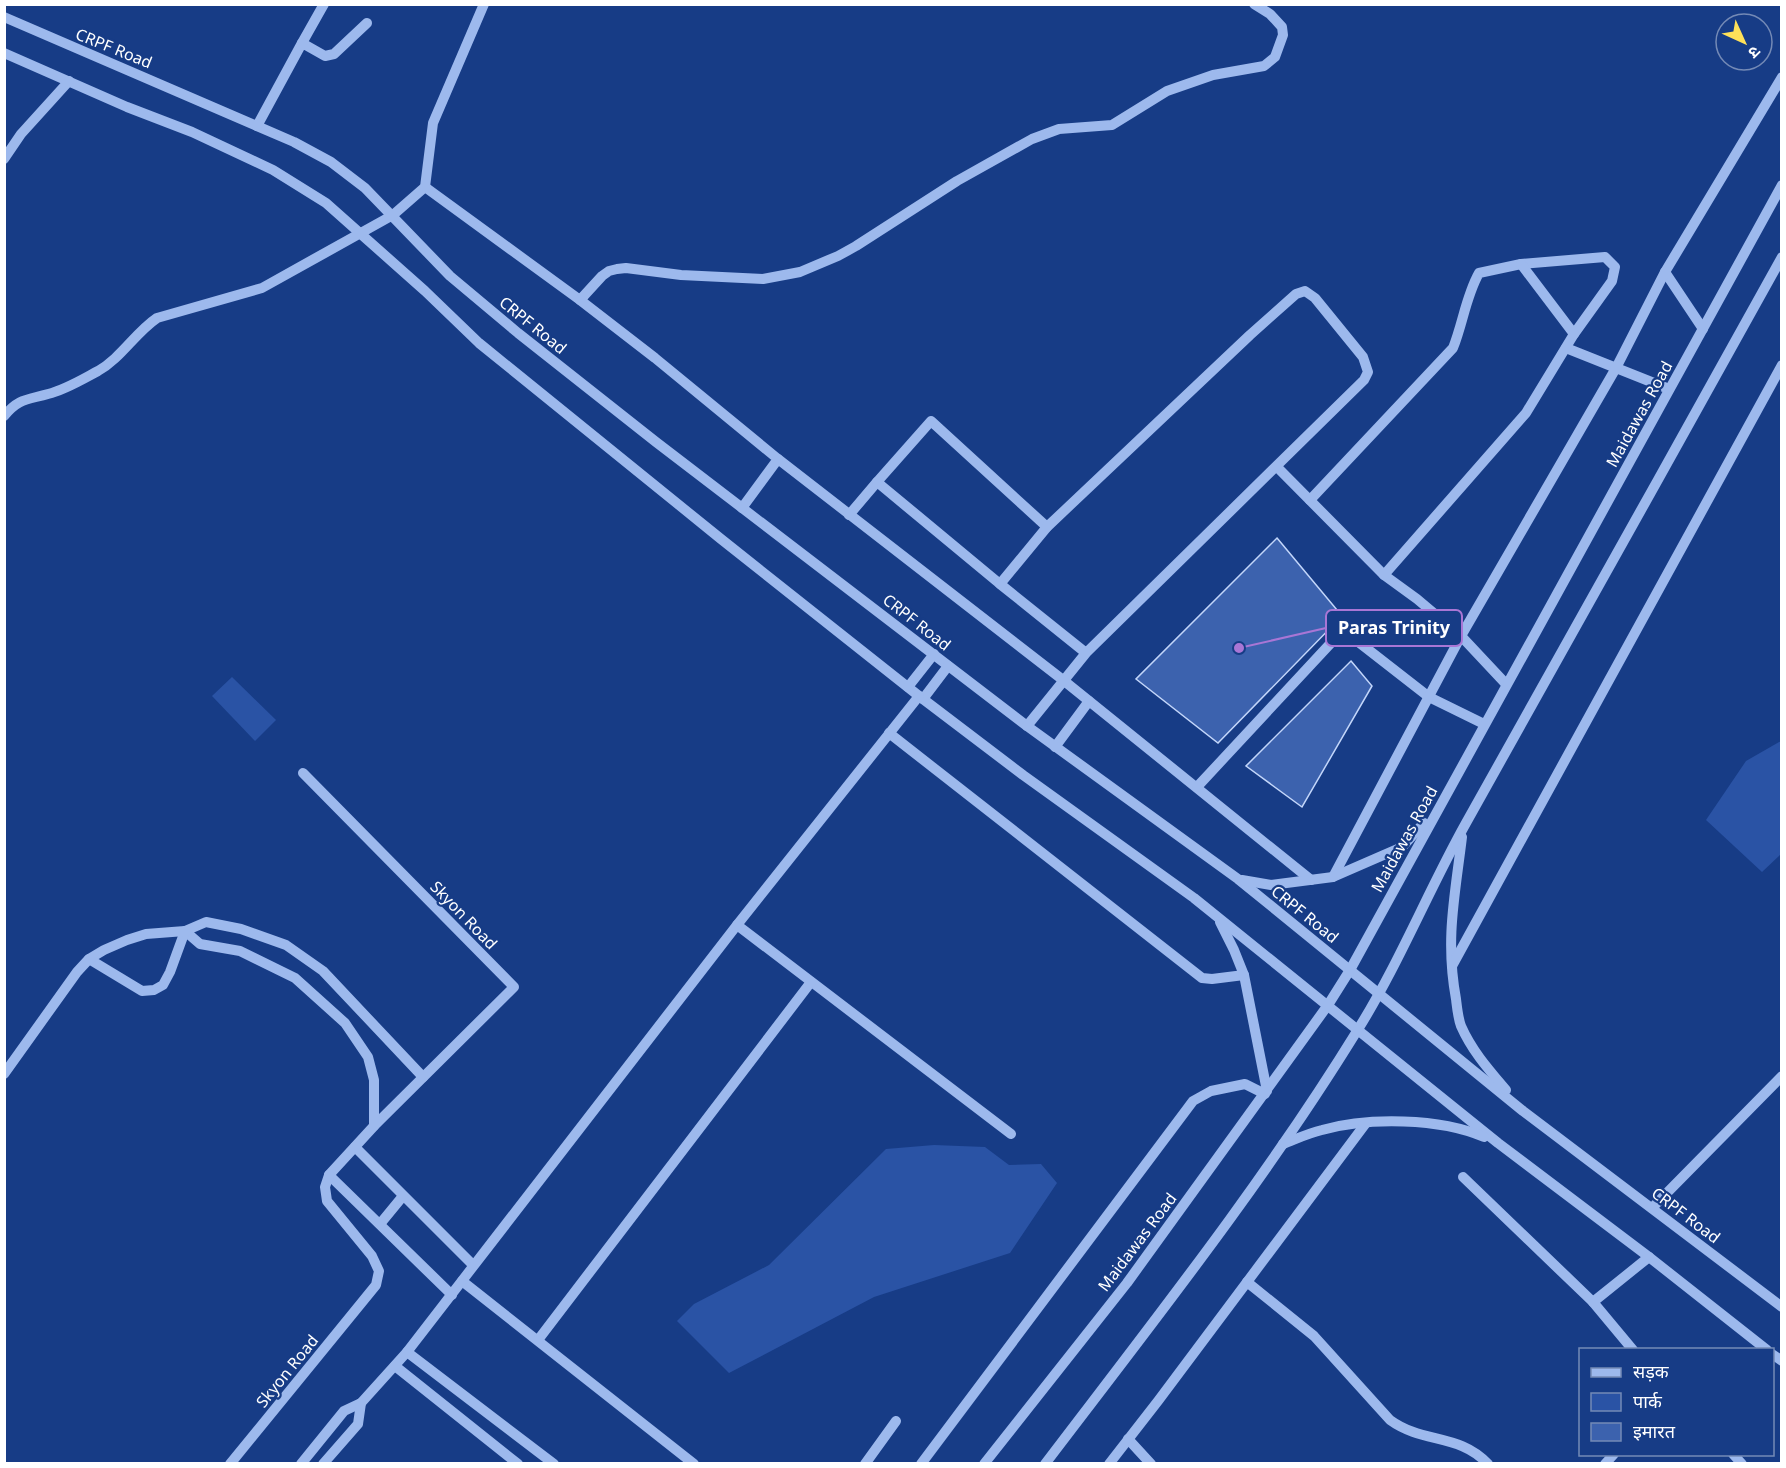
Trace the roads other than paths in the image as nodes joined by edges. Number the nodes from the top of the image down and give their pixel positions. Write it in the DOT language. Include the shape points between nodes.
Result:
graph roads {
  1 [pos="324,4"];
  2 [pos="484,4"];
  3 [pos="1254,4"];
  4 [pos="4,17"];
  5 [pos="367,23"];
  6 [pos="302,43"];
  7 [pos="4,53"];
  8 [pos="1782,77"];
  9 [pos="69,81"];
  10 [pos="257,126"];
  11 [pos="4,159"];
  12 [pos="1782,185"];
  13 [pos="425,187"];
  14 [pos="393,215"];
  15 [pos="358,233"];
  16 [pos="1782,257"];
  17 [pos="1521,264"];
  18 [pos="1665,272"];
  19 [pos="580,300"];
  20 [pos="1703,329"];
  21 [pos="1574,334"];
  22 [pos="1566,348"];
  23 [pos="1782,365"];
  24 [pos="1616,368"];
  25 [pos="1669,389"];
  26 [pos="4,416"];
  27 [pos="778,459"];
  28 [pos="1277,467"];
  29 [pos="877,482"];
  30 [pos="1310,500"];
  31 [pos="742,508"];
  32 [pos="849,515"];
  33 [pos="1047,527"];
  34 [pos="1384,575"];
  35 [pos="1000,584"];
  36 [pos="1461,636"];
  37 [pos="1086,653"];
  38 [pos="934,654"];
  39 [pos="948,666"];
  40 [pos="1063,680"];
  41 [pos="1506,684"];
  42 [pos="908,687"];
  43 [pos="921,697"];
  44 [pos="1429,697"];
  45 [pos="1089,701"];
  46 [pos="1484,724"];
  47 [pos="1027,726"];
  48 [pos="889,733"];
  49 [pos="1055,747"];
  50 [pos="303,773"];
  51 [pos="1197,788"];
  52 [pos="1437,808"];
  53 [pos="1463,828"];
  54 [pos="1333,877"];
  55 [pos="1238,879"];
  56 [pos="1311,880"];
  57 [pos="1218,917"];
  58 [pos="737,925"];
  59 [pos="185,931"];
  60 [pos="89,959"];
  61 [pos="1452,966"];
  62 [pos="1350,970"];
  63 [pos="1244,975"];
  64 [pos="811,982"];
  65 [pos="1379,993"];
  66 [pos="1328,1005"];
  67 [pos="1358,1031"];
  68 [pos="4,1074"];
  69 [pos="1782,1076"];
  70 [pos="423,1077"];
  71 [pos="1266,1093"];
  72 [pos="1523,1111"];
  73 [pos="1366,1123"];
  74 [pos="374,1126"];
  75 [pos="1011,1134"];
  76 [pos="1498,1143"];
  77 [pos="1282,1144"];
  78 [pos="355,1147"];
  79 [pos="329,1175"];
  80 [pos="1463,1177"];
  81 [pos="403,1196"];
  82 [pos="1652,1208"];
  83 [pos="380,1224"];
  84 [pos="1649,1257"];
  85 [pos="473,1265"];
  86 [pos="462,1281"];
  87 [pos="1247,1282"];
  88 [pos="452,1295"];
  89 [pos="1593,1302"];
  90 [pos="1782,1307"];
  91 [pos="537,1340"];
  92 [pos="1630,1348"];
  93 [pos="1764,1348"];
  94 [pos="407,1352"];
  95 [pos="394,1366"];
  96 [pos="361,1403"];
  97 [pos="896,1421"];
  98 [pos="1128,1440"];
  99 [pos="230,1464"];
  100 [pos="301,1464"];
  101 [pos="323,1464"];
  102 [pos="518,1464"];
  103 [pos="554,1464"];
  104 [pos="694,1464"];
  105 [pos="865,1464"];
  106 [pos="921,1464"];
  107 [pos="984,1464"];
  108 [pos="1045,1464"];
  109 [pos="1109,1464"];
  110 [pos="1151,1464"];
  111 [pos="1488,1464"];
  1 -- 6 [label="street"];
  2 -- 13 [label="street" via="433,123"];
  3 -- 19 [label="street" via="1282,27 1281,42 1271,62 1213,75 1167,91 1112,125 1066,128 1032,139 838,256 800,272 763,279 617,269 602,276"];
  4 -- 10 [label="street, CRPF Road"];
  5 -- 6 [label="street" via="334,54 325,56"];
  6 -- 10 [label="street"];
  7 -- 9 [label="street"];
  8 -- 18 [label="street"];
  9 -- 11 [label="street"];
  9 -- 15 [label="street" via="273,170 326,203"];
  10 -- 14 [label="street, CRPF Road" via="331,162"];
  12 -- 20 [label="street, Maidawas Road"];
  13 -- 14 [label="street"];
  13 -- 19 [label="street"];
  14 -- 15 [label="street"];
  14 -- 31 [label="street, CRPF Road" via="450,276 509,326"];
  15 -- 26 [label="street" via="261,288 157,318 99,370 48,394 30,397"];
  15 -- 42 [label="street" via="559,409"];
  16 -- 53 [label="street"];
  17 -- 21 [label="street"];
  17 -- 21 [label="street" via="1605,257 1615,267 1612,281"];
  17 -- 30 [label="street" via="1479,273 1470,290 1454,348"];
  18 -- 20 [label="street"];
  18 -- 24 [label="street"];
  19 -- 27 [label="street"];
  20 -- 25 [label="street, Maidawas Road"];
  21 -- 22 [label="street"];
  22 -- 24 [label="street"];
  22 -- 34 [label="street" via="1526,413"];
  23 -- 61 [label="street"];
  24 -- 25 [label="street"];
  24 -- 36 [label="street"];
  25 -- 41 [label="street, Maidawas Road"];
  27 -- 31 [label="street"];
  27 -- 32 [label="street"];
  28 -- 30 [label="street"];
  28 -- 33 [label="street" via="1364,381 1368,372 1364,357 1305,291 1296,294 1250,334"];
  28 -- 37 [label="street"];
  29 -- 32 [label="street"];
  29 -- 33 [label="street" via="932,422"];
  29 -- 35 [label="street"];
  30 -- 34 [label="street"];
  31 -- 38 [label="street, CRPF Road"];
  32 -- 40 [label="street"];
  33 -- 35 [label="street"];
  34 -- 36 [label="street"];
  35 -- 37 [label="street"];
  36 -- 41 [label="street"];
  36 -- 44 [label="street"];
  37 -- 40 [label="street"];
  38 -- 39 [label="street, CRPF Road"];
  38 -- 42 [label="street"];
  39 -- 43 [label="street"];
  39 -- 47 [label="street, CRPF Road"];
  40 -- 45 [label="street"];
  40 -- 47 [label="street"];
  41 -- 46 [label="street, Maidawas Road"];
  42 -- 43 [label="street"];
  43 -- 48 [label="street"];
  43 -- 57 [label="street"];
  44 -- 46 [label="street"];
  44 -- 51 [label="street" via="1343,630"];
  44 -- 54 [label="street"];
  45 -- 49 [label="street"];
  45 -- 51 [label="street"];
  46 -- 52 [label="street, Maidawas Road"];
  47 -- 49 [label="street, CRPF Road"];
  48 -- 58 [label="street"];
  48 -- 63 [label="street" via="1202,978"];
  49 -- 55 [label="street, CRPF Road"];
  50 -- 70 [label="street, Skyon Road" via="514,987"];
  51 -- 56 [label="street"];
  52 -- 54 [label="street" via="1402,847"];
  52 -- 62 [label="street, Maidawas Road"];
  53 -- 61 [label="street" via="1449,941"];
  53 -- 65 [label="street"];
  54 -- 56 [label="street"];
  55 -- 56 [label="street" via="1271,885"];
  55 -- 62 [label="street, CRPF Road"];
  57 -- 63 [label="street"];
  57 -- 66 [label="street"];
  58 -- 64 [label="street"];
  58 -- 85 [label="street"];
  59 -- 60 [label="street" via="127,940"];
  59 -- 60 [label="street" via="163,986 154,990 142,991"];
  59 -- 70 [label="street" via="206,922 286,945 323,971"];
  59 -- 74 [label="street" via="200,944 240,951 295,978 345,1023 368,1057 374,1080"];
  60 -- 68 [label="street"];
  61 -- 72 [label="street" via="1460,1024 1478,1058"];
  62 -- 65 [label="street, CRPF Road"];
  62 -- 66 [label="street, Maidawas Road"];
  63 -- 71 [label="street"];
  64 -- 75 [label="street"];
  64 -- 91 [label="street"];
  65 -- 67 [label="street"];
  65 -- 72 [label="street, CRPF Road"];
  66 -- 67 [label="street"];
  66 -- 71 [label="street, Maidawas Road"];
  67 -- 76 [label="street"];
  67 -- 77 [label="street"];
  69 -- 82 [label="street"];
  70 -- 74 [label="street, Skyon Road"];
  71 -- 106 [label="street" via="1245,1084 1211,1091 1192,1101"];
  71 -- 107 [label="street, Maidawas Road" via="1127,1283"];
  72 -- 82 [label="street, CRPF Road"];
  73 -- 76 [label="street" via="1433,1125 1472,1132"];
  73 -- 77 [label="street" via="1323,1130"];
  73 -- 87 [label="street"];
  74 -- 78 [label="street, Skyon Road"];
  76 -- 84 [label="street"];
  77 -- 108 [label="street"];
  78 -- 79 [label="street, Skyon Road"];
  78 -- 81 [label="street"];
  79 -- 83 [label="street"];
  79 -- 99 [label="street, Skyon Road" via="324,1187 327,1201 372,1256 379,1271 376,1285"];
  80 -- 89 [label="street"];
  81 -- 83 [label="street"];
  81 -- 85 [label="street"];
  82 -- 90 [label="street, CRPF Road"];
  83 -- 88 [label="street"];
  84 -- 89 [label="street"];
  84 -- 93 [label="street"];
  85 -- 86 [label="street"];
  86 -- 88 [label="street"];
  86 -- 91 [label="street"];
  87 -- 98 [label="street"];
  87 -- 111 [label="street" via="1314,1336 1390,1420 1412,1433 1466,1446"];
  88 -- 94 [label="street"];
  89 -- 92 [label="street"];
  91 -- 104 [label="street"];
  94 -- 95 [label="street"];
  94 -- 103 [label="street"];
  95 -- 96 [label="street"];
  95 -- 102 [label="street"];
  96 -- 100 [label="street" via="344,1411"];
  96 -- 101 [label="street" via="358,1424"];
  97 -- 105 [label="street"];
  98 -- 109 [label="street"];
  98 -- 110 [label="street"];
}
